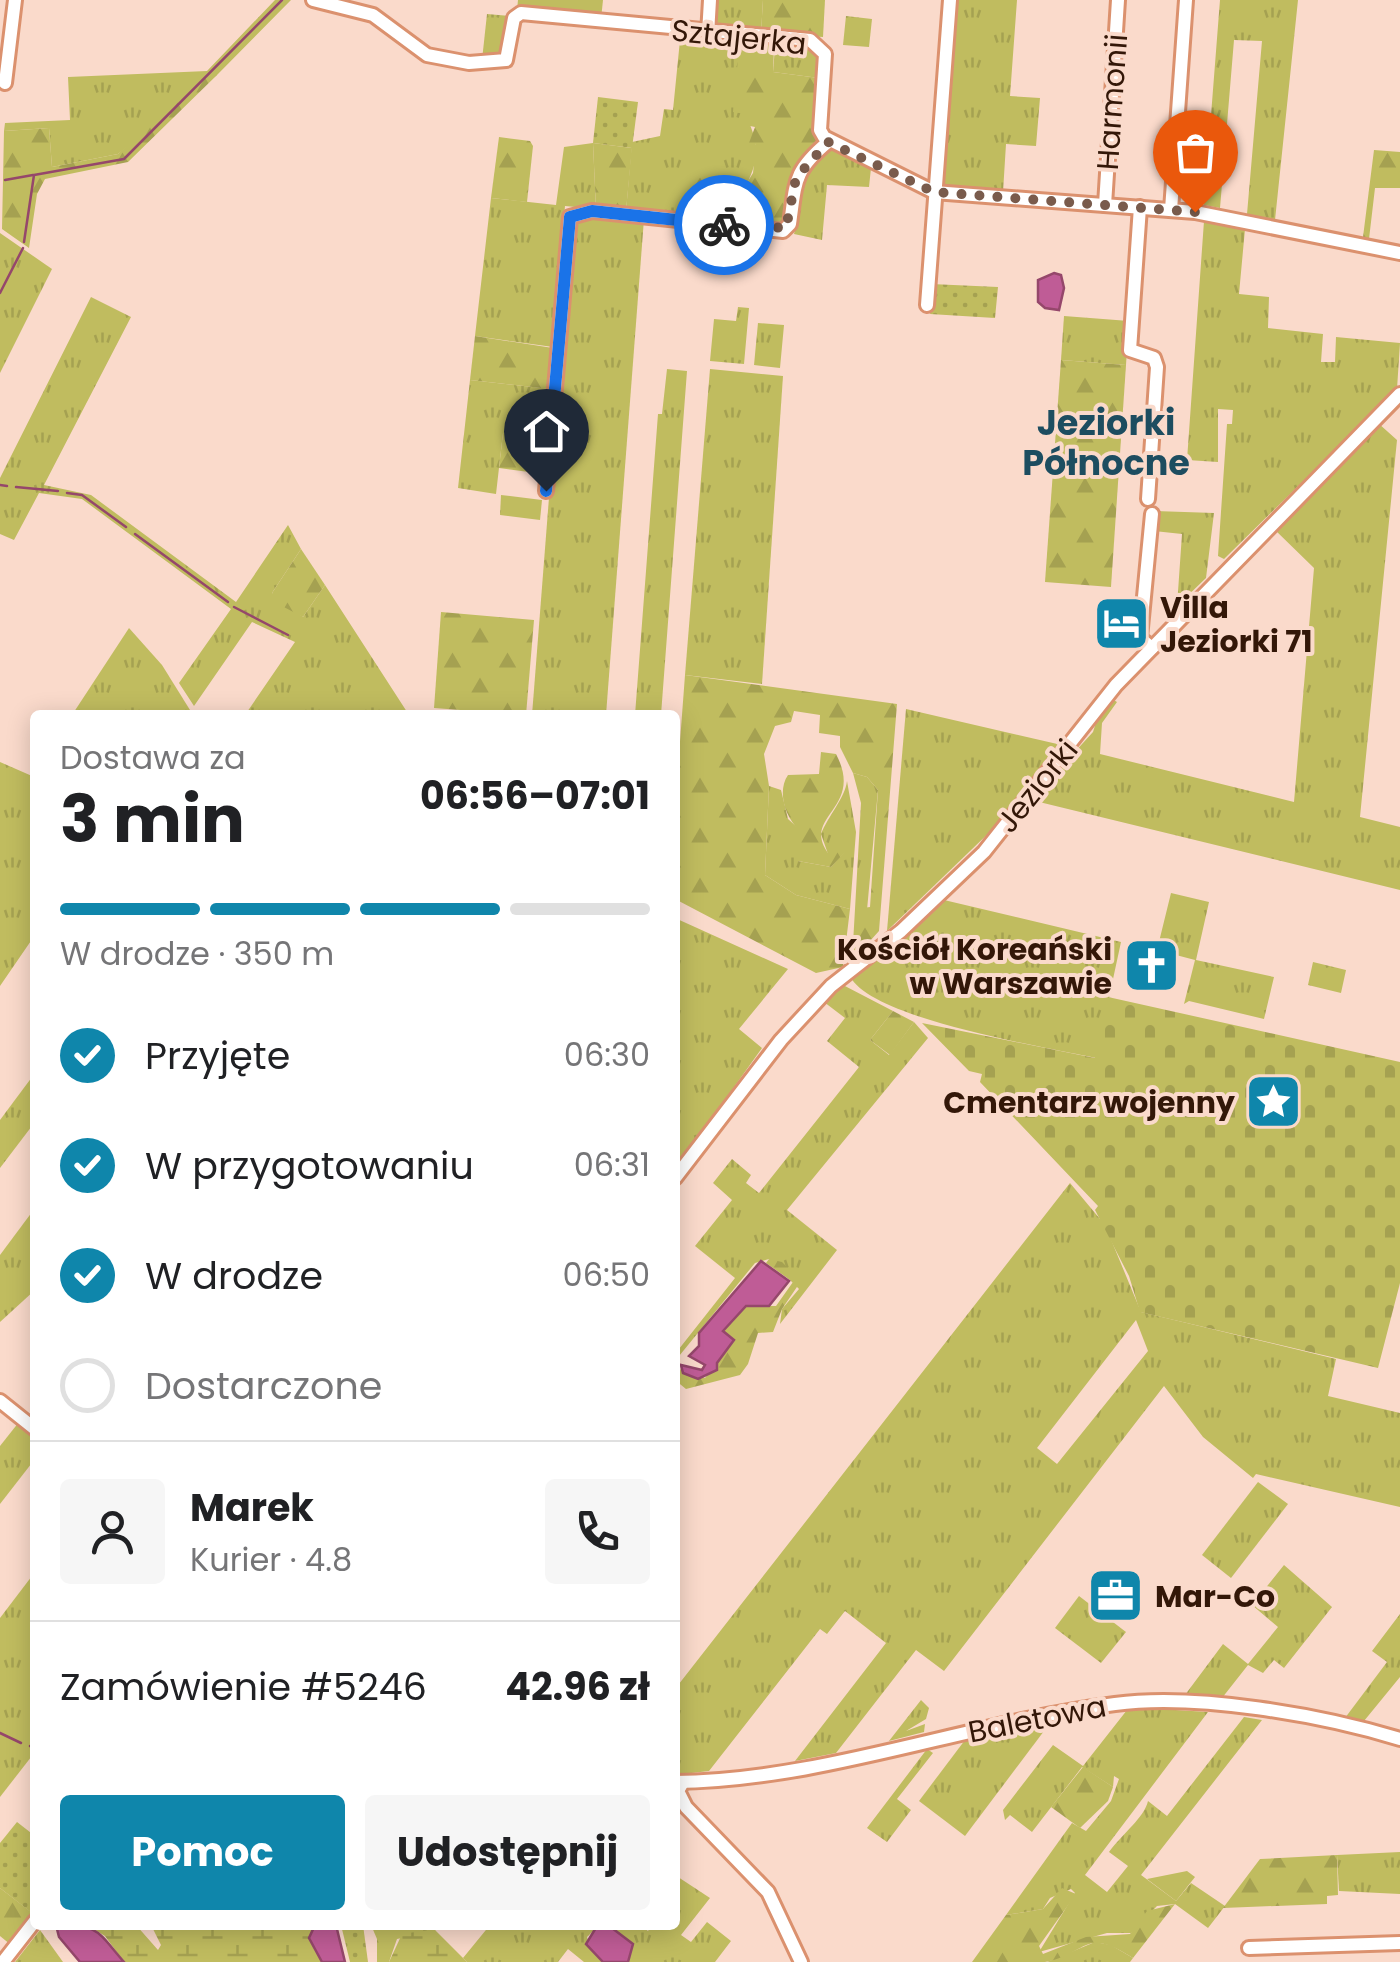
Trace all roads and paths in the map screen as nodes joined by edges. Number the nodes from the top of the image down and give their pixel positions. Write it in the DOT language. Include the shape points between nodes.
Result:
graph roads {
  1 [pos="15,0"];
  2 [pos="313,0"];
  3 [pos="710,0"];
  4 [pos="950,0"];
  5 [pos="1118,0"];
  6 [pos="1186,0"];
  7 [pos="708,34"];
  8 [pos="5,83"];
  9 [pos="828,142"];
  10 [pos="934,192"];
  11 [pos="1105,204"];
  12 [pos="1140,206"];
  13 [pos="1170,210"];
  14 [pos="1400,253"];
  15 [pos="927,305"];
  16 [pos="1400,394"];
  17 [pos="546,491"];
  18 [pos="1148,499"];
  19 [pos="1152,514"];
  20 [pos="1152,648"];
  21 [pos="680,1171"];
  22 [pos="0,1401"];
  23 [pos="30,1425"];
  24 [pos="1400,1738"];
  25 [pos="680,1782"];
  26 [pos="680,1794"];
  27 [pos="30,1927"];
  28 [pos="1400,1943"];
  29 [pos="1250,1948"];
  30 [pos="3,1962"];
  31 [pos="801,1962"];
  1 -- 8 [label="street"];
  2 -- 7 [label="street, Sztajerka" via="372,15 416,50 469,62 506,60 514,18 521,13"];
  3 -- 7 [label="street"];
  4 -- 10 [label="street"];
  5 -- 11 [label="street, Harmonii"];
  6 -- 13 [label="street"];
  7 -- 9 [label="street, Sztajerka" via="783,36 820,45 820,130"];
  9 -- 10 [label="street"];
  9 -- 17 [label="street" via="800,168 790,224 782,230 592,211 570,217"];
  10 -- 11 [label="street"];
  10 -- 15 [label="street"];
  11 -- 12 [label="street"];
  12 -- 13 [label="street"];
  12 -- 18 [label="street" via="1130,350 1154,358 1157,367"];
  13 -- 14 [label="street"];
  16 -- 20 [label="street, Jeziorki"];
  19 -- 20 [label="street" via="1140,638"];
  20 -- 21 [label="street, Jeziorki" via="984,852 831,986 781,1040"];
  22 -- 23 [label="street"];
  24 -- 25 [label="street, Baletowa" via="1222,1706 1138,1702 748,1777"];
  26 -- 31 [label="street" via="768,1892"];
  27 -- 30 [label="street"];
  28 -- 29 [label="street"];
}
